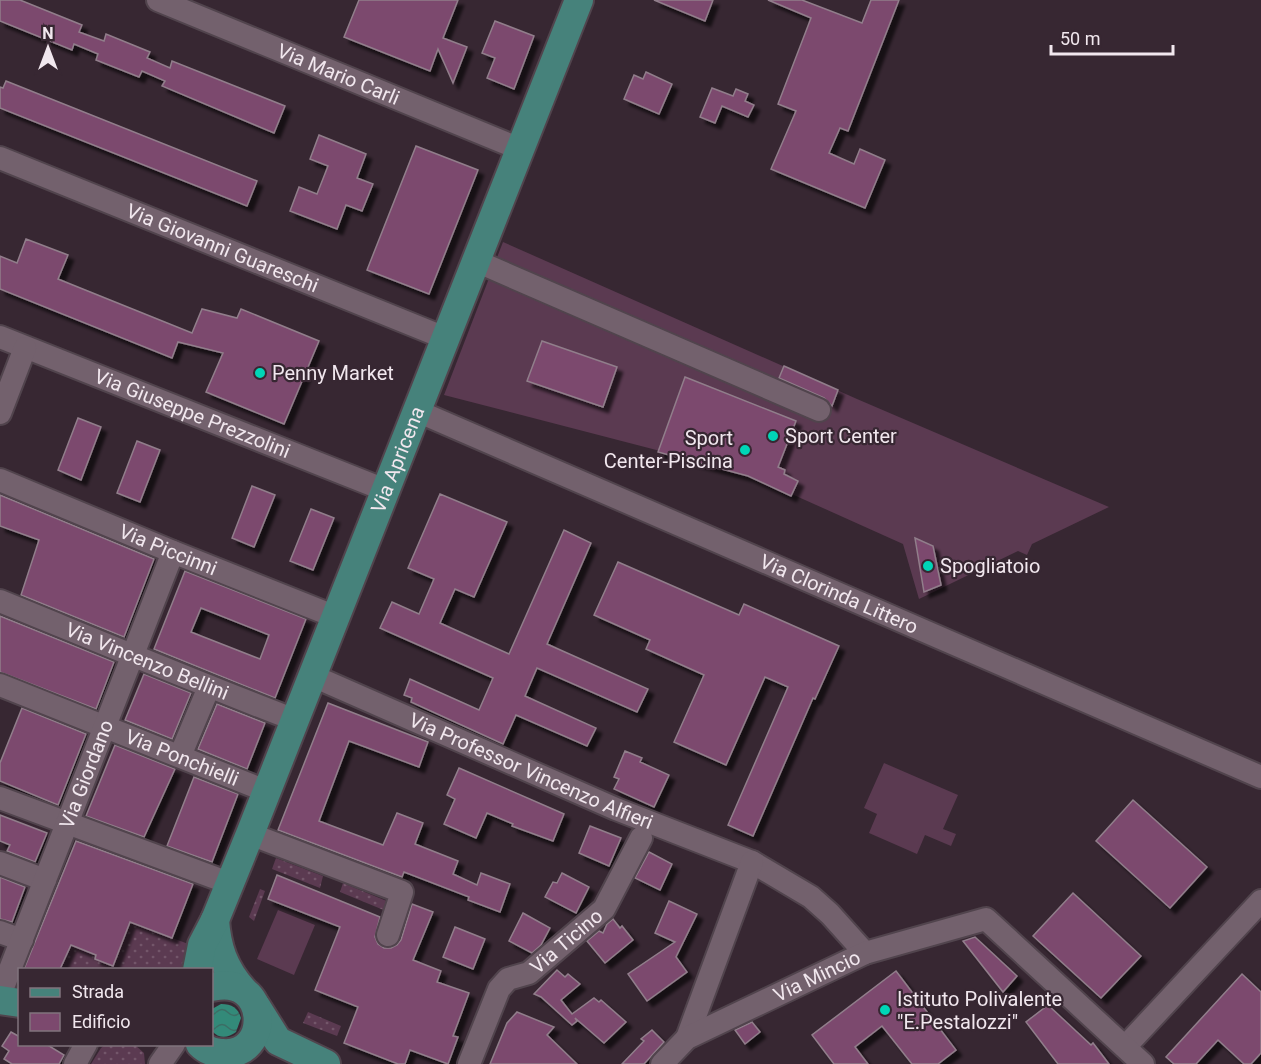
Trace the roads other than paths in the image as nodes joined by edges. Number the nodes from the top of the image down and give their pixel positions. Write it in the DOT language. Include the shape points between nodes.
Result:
graph roads {
  1 [pos="158,0"];
  2 [pos="579,0"];
  3 [pos="520,149"];
  4 [pos="0,158"];
  5 [pos="476,261"];
  6 [pos="0,338"];
  7 [pos="445,338"];
  8 [pos="25,348"];
  9 [pos="819,410"];
  10 [pos="417,411"];
  11 [pos="0,413"];
  12 [pos="0,480"];
  13 [pos="385,490"];
  14 [pos="173,552"];
  15 [pos="0,601"];
  16 [pos="336,617"];
  17 [pos="133,655"];
  18 [pos="313,676"];
  19 [pos="0,685"];
  20 [pos="209,687"];
  21 [pos="295,720"];
  22 [pos="105,727"];
  23 [pos="180,756"];
  24 [pos="1261,777"];
  25 [pos="266,791"];
  26 [pos="0,798"];
  27 [pos="68,824"];
  28 [pos="250,834"];
  29 [pos="641,838"];
  30 [pos="752,862"];
  31 [pos="0,863"];
  32 [pos="45,880"];
  33 [pos="230,883"];
  34 [pos="1261,901"];
  35 [pos="215,920"];
  36 [pos="0,932"];
  37 [pos="388,935"];
  38 [pos="22,940"];
  39 [pos="864,953"];
  40 [pos="197,968"];
  41 [pos="213,987"];
  42 [pos="249,998"];
  43 [pos="5,1001"];
  44 [pos="687,1038"];
  45 [pos="85,1046"];
  46 [pos="152,1046"];
  47 [pos="172,1046"];
  48 [pos="1125,1047"];
  49 [pos="213,1049"];
  50 [pos="75,1064"];
  51 [pos="158,1064"];
  52 [pos="294,1064"];
  53 [pos="326,1064"];
  54 [pos="469,1064"];
  55 [pos="662,1064"];
  56 [pos="1143,1064"];
  1 -- 3 [label="street, Via Mario Carli"];
  2 -- 3 [label="main road, Via Apricena"];
  3 -- 5 [label="main road, Via Apricena"];
  4 -- 7 [label="street, Via Giovanni Guareschi"];
  5 -- 7 [label="main road, Via Apricena"];
  5 -- 9 [label="street"];
  6 -- 8 [label="street, Via Giuseppe Prezzolini"];
  7 -- 10 [label="main road, Via Apricena"];
  8 -- 11 [label="street"];
  8 -- 13 [label="street, Via Giuseppe Prezzolini"];
  10 -- 13 [label="main road, Via Apricena"];
  10 -- 24 [label="street, Via Clorinda Littero"];
  12 -- 14 [label="street, Via Piccinni"];
  13 -- 16 [label="main road, Via Apricena"];
  14 -- 16 [label="street, Via Piccinni"];
  14 -- 17 [label="street, Via Giordano"];
  15 -- 17 [label="street, Via Vincenzo Bellini"];
  16 -- 18 [label="main road, Via Apricena"];
  17 -- 20 [label="street, Via Vincenzo Bellini"];
  17 -- 22 [label="street, Via Giordano"];
  18 -- 21 [label="main road, Via Apricena"];
  18 -- 30 [label="street, Via Professor Vincenzo Alfieri" via="616,809"];
  19 -- 22 [label="street, Via Ponchielli"];
  20 -- 21 [label="street, Via Vincenzo Bellini"];
  20 -- 23 [label="street"];
  21 -- 25 [label="main road, Via Apricena"];
  22 -- 23 [label="street, Via Ponchielli"];
  22 -- 27 [label="street, Via Giordano"];
  23 -- 25 [label="street, Via Ponchielli"];
  25 -- 28 [label="main road, Via Apricena"];
  26 -- 27 [label="street"];
  27 -- 32 [label="street, Via Giordano"];
  27 -- 33 [label="street"];
  28 -- 33 [label="main road, Via Apricena"];
  28 -- 37 [label="street" via="402,892"];
  29 -- 54 [label="street, Via Ticino" via="604,909 529,973 508,979 499,989"];
  30 -- 39 [label="street, Via Professor Vincenzo Alfieri" via="812,897"];
  30 -- 44 [label="street"];
  31 -- 32 [label="street"];
  32 -- 38 [label="street, Via Giordano"];
  33 -- 35 [label="main road, Via Apricena"];
  34 -- 48 [label="street"];
  35 -- 40 [label="main road, Via Apricena" via="202,945"];
  35 -- 42 [label="main road, Via Apricena" via="218,948"];
  36 -- 38 [label="street"];
  38 -- 43 [label="street, Via Giordano"];
  39 -- 44 [label="street, Via Mincio"];
  39 -- 48 [label="street, Via Mincio" via="986,919"];
  41 -- 42 [label="main road" via="233,986"];
  42 -- 49 [label="main road" via="259,1017 254,1037 237,1052"];
  42 -- 53 [label="main road, Via Apricena" via="278,1041"];
  44 -- 55 [label="street, Via Mincio"];
  45 -- 50 [label="street"];
  46 -- 51 [label="street"];
  47 -- 51 [label="street"];
  48 -- 56 [label="street"];
  49 -- 52 [label="main road"];
}
